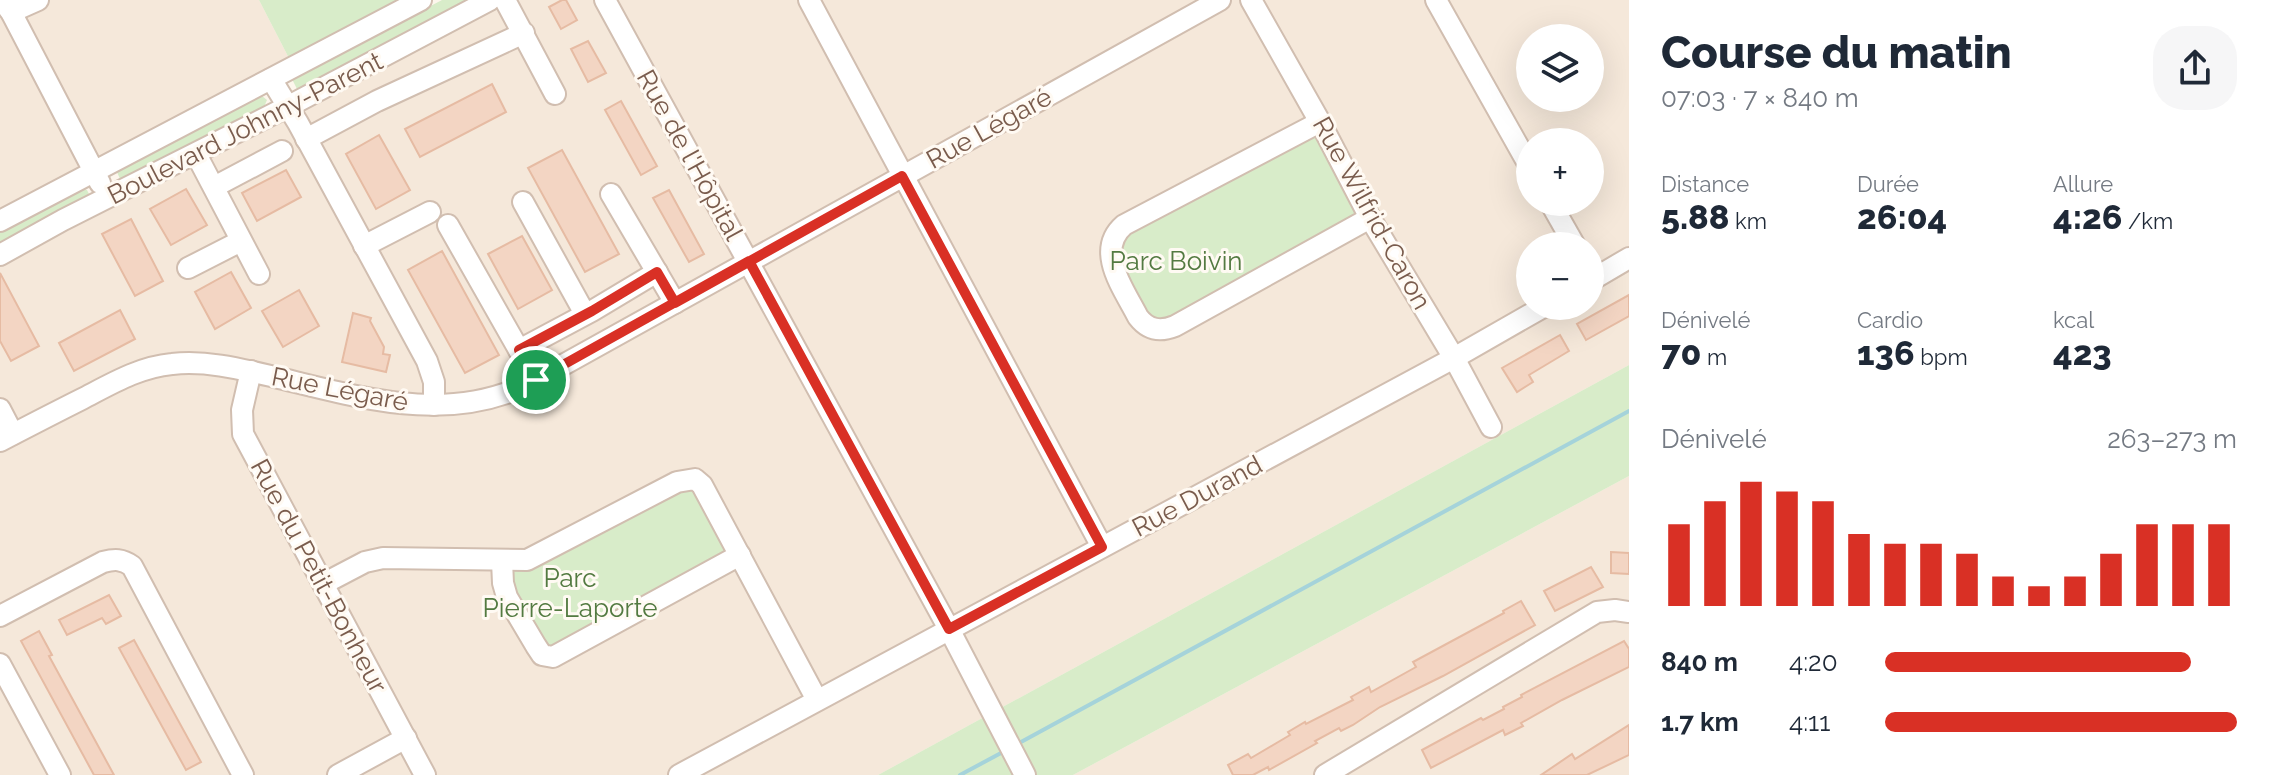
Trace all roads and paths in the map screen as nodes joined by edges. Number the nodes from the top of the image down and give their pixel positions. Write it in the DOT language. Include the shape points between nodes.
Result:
graph roads {
  1 [pos="38,0"];
  2 [pos="421,0"];
  3 [pos="490,0"];
  4 [pos="505,0"];
  5 [pos="605,0"];
  6 [pos="809,0"];
  7 [pos="1220,0"];
  8 [pos="1251,0"];
  9 [pos="1436,0"];
  10 [pos="6,6"];
  11 [pos="524,33"];
  12 [pos="271,79"];
  13 [pos="555,94"];
  14 [pos="287,107"];
  15 [pos="1320,122"];
  16 [pos="306,139"];
  17 [pos="1516,142"];
  18 [pos="282,151"];
  19 [pos="196,154"];
  20 [pos="94,171"];
  21 [pos="902,176"];
  22 [pos="214,187"];
  23 [pos="611,194"];
  24 [pos="107,199"];
  25 [pos="523,202"];
  26 [pos="430,212"];
  27 [pos="1370,218"];
  28 [pos="0,221"];
  29 [pos="448,225"];
  30 [pos="241,241"];
  31 [pos="364,246"];
  32 [pos="0,255"];
  33 [pos="1629,258"];
  34 [pos="749,261"];
  35 [pos="188,268"];
  36 [pos="1604,271"];
  37 [pos="657,272"];
  38 [pos="259,274"];
  39 [pos="675,303"];
  40 [pos="588,313"];
  41 [pos="1520,320"];
  42 [pos="608,340"];
  43 [pos="519,350"];
  44 [pos="1454,358"];
  45 [pos="251,371"];
  46 [pos="536,380"];
  47 [pos="434,405"];
  48 [pos="0,409"];
  49 [pos="1491,427"];
  50 [pos="6,438"];
  51 [pos="1102,547"];
  52 [pos="740,555"];
  53 [pos="502,561"];
  54 [pos="323,584"];
  55 [pos="1629,612"];
  56 [pos="0,616"];
  57 [pos="949,629"];
  58 [pos="0,664"];
  59 [pos="817,700"];
  60 [pos="406,738"];
  61 [pos="60,775"];
  62 [pos="243,775"];
  63 [pos="338,775"];
  64 [pos="425,775"];
  65 [pos="679,775"];
  66 [pos="1025,775"];
  67 [pos="1325,775"];
  1 -- 10 [label="street"];
  2 -- 12 [label="street, Boulevard Johnny-Parent"];
  3 -- 14 [label="street, Boulevard Johnny-Parent"];
  4 -- 11 [label="street"];
  5 -- 34 [label="street, Rue de l'Hôpital"];
  6 -- 21 [label="street"];
  7 -- 21 [label="street, Rue Légaré"];
  8 -- 15 [label="street, Rue Wilfrid-Caron"];
  9 -- 17 [label="street"];
  10 -- 20 [label="street"];
  11 -- 13 [label="street"];
  11 -- 16 [label="street"];
  12 -- 14 [label="street"];
  12 -- 20 [label="street, Boulevard Johnny-Parent"];
  14 -- 16 [label="street"];
  14 -- 19 [label="street, Boulevard Johnny-Parent"];
  15 -- 27 [label="street, Rue Wilfrid-Caron"];
  15 -- 27 [label="street" via="1116,233 1111,261 1138,317 1152,328 1175,326"];
  16 -- 31 [label="street"];
  18 -- 22 [label="street"];
  19 -- 22 [label="street"];
  19 -- 24 [label="street, Boulevard Johnny-Parent"];
  20 -- 24 [label="street"];
  20 -- 28 [label="street, Boulevard Johnny-Parent"];
  21 -- 34 [label="street, Rue Légaré"];
  21 -- 51 [label="street"];
  22 -- 30 [label="street"];
  23 -- 37 [label="street"];
  24 -- 32 [label="street, Boulevard Johnny-Parent"];
  25 -- 40 [label="street"];
  26 -- 31 [label="street"];
  27 -- 44 [label="street, Rue Wilfrid-Caron"];
  29 -- 43 [label="street"];
  30 -- 35 [label="street"];
  30 -- 38 [label="street"];
  31 -- 47 [label="street" via="427,361"];
  33 -- 36 [label="street"];
  34 -- 39 [label="street, Rue Légaré"];
  34 -- 57 [label="street, Rue de l'Hôpital"];
  37 -- 39 [label="street"];
  37 -- 40 [label="street"];
  39 -- 42 [label="street, Rue Légaré"];
  40 -- 42 [label="street"];
  40 -- 43 [label="street"];
  41 -- 44 [label="street, Rue Durand"];
  42 -- 46 [label="street, Rue Légaré"];
  43 -- 46 [label="street"];
  44 -- 49 [label="street, Rue Wilfrid-Caron"];
  44 -- 51 [label="street, Rue Durand"];
  45 -- 47 [label="street, Rue Légaré" via="369,399"];
  45 -- 50 [label="street, Rue Légaré" via="207,364 154,366"];
  45 -- 54 [label="street, Rue du Petit-Bonheur" via="242,410 243,434"];
  46 -- 47 [label="street, Rue Légaré" via="465,405"];
  48 -- 50 [label="street"];
  51 -- 57 [label="street, Rue Durand"];
  52 -- 53 [label="street" via="702,485 686,479 527,560"];
  52 -- 53 [label="street" via="553,657 542,655 507,597"];
  52 -- 59 [label="street"];
  53 -- 54 [label="street" via="383,558"];
  54 -- 60 [label="street, Rue du Petit-Bonheur"];
  55 -- 67 [label="street" via="1597,612"];
  56 -- 62 [label="street" via="103,562 125,561"];
  57 -- 59 [label="street, Rue Durand"];
  57 -- 66 [label="street, Rue de l'Hôpital"];
  58 -- 61 [label="street"];
  59 -- 65 [label="street, Rue Durand"];
  60 -- 63 [label="street"];
  60 -- 64 [label="street, Rue du Petit-Bonheur"];
}
